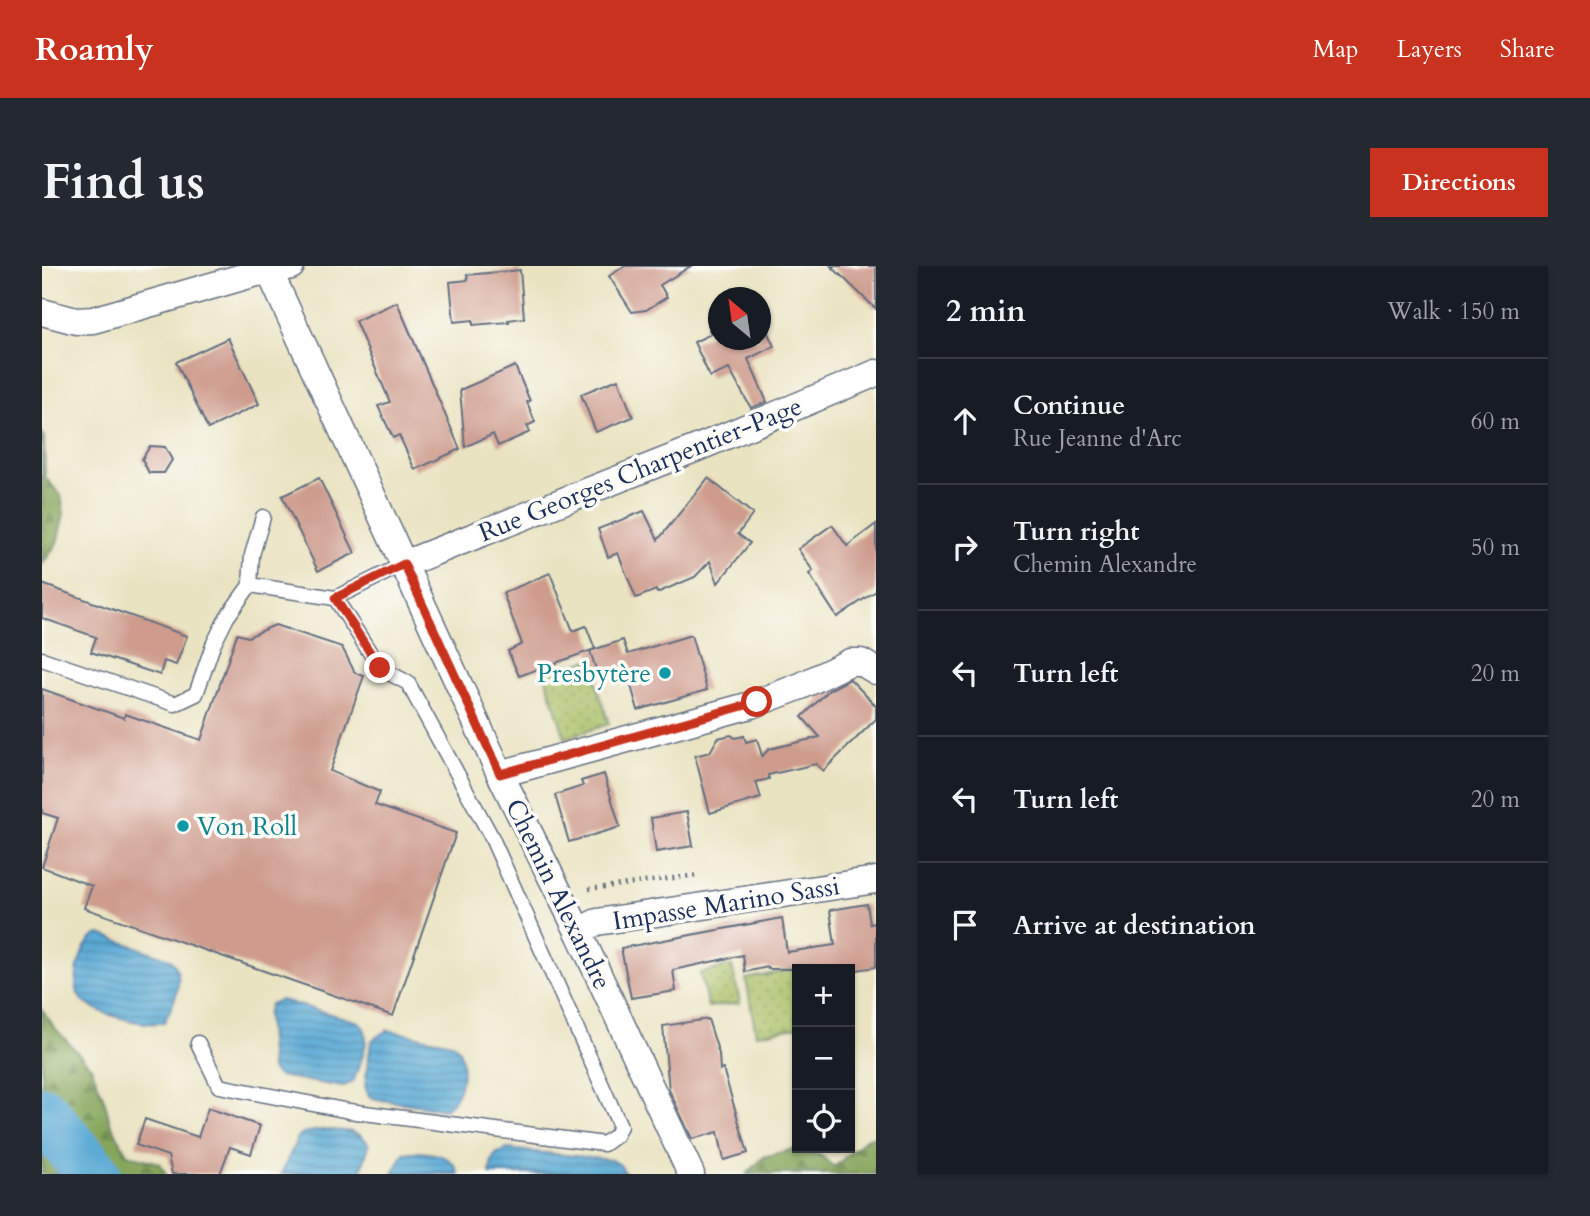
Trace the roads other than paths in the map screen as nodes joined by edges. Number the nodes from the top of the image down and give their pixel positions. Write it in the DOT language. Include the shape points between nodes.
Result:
graph roads {
  1 [pos="275,268"];
  2 [pos="42,312"];
  3 [pos="876,373"];
  4 [pos="263,517"];
  5 [pos="404,564"];
  6 [pos="250,585"];
  7 [pos="335,598"];
  8 [pos="42,659"];
  9 [pos="876,671"];
  10 [pos="500,774"];
  11 [pos="876,880"];
  12 [pos="578,931"];
  13 [pos="198,1043"];
  14 [pos="691,1174"];
  1 -- 2 [label="street" via="93,320 76,321"];
  1 -- 5 [label="street, Chemin Alexandre"];
  3 -- 5 [label="street, Rue Georges Charpentier-Page"];
  4 -- 6 [label="lane" via="252,555"];
  5 -- 7 [label="lane"];
  5 -- 10 [label="street, Chemin Alexandre"];
  6 -- 7 [label="lane"];
  6 -- 8 [label="lane" via="213,645 196,694 175,704"];
  7 -- 13 [label="lane" via="380,668 408,683 492,836 620,1126 604,1144 349,1111 232,1089 219,1086"];
  9 -- 10 [label="street" via="861,662 850,662 751,705"];
  10 -- 12 [label="street, Chemin Alexandre"];
  11 -- 12 [label="street, Impasse Marino Sassi" via="597,922"];
  12 -- 14 [label="street, Chemin Alexandre"];
}
